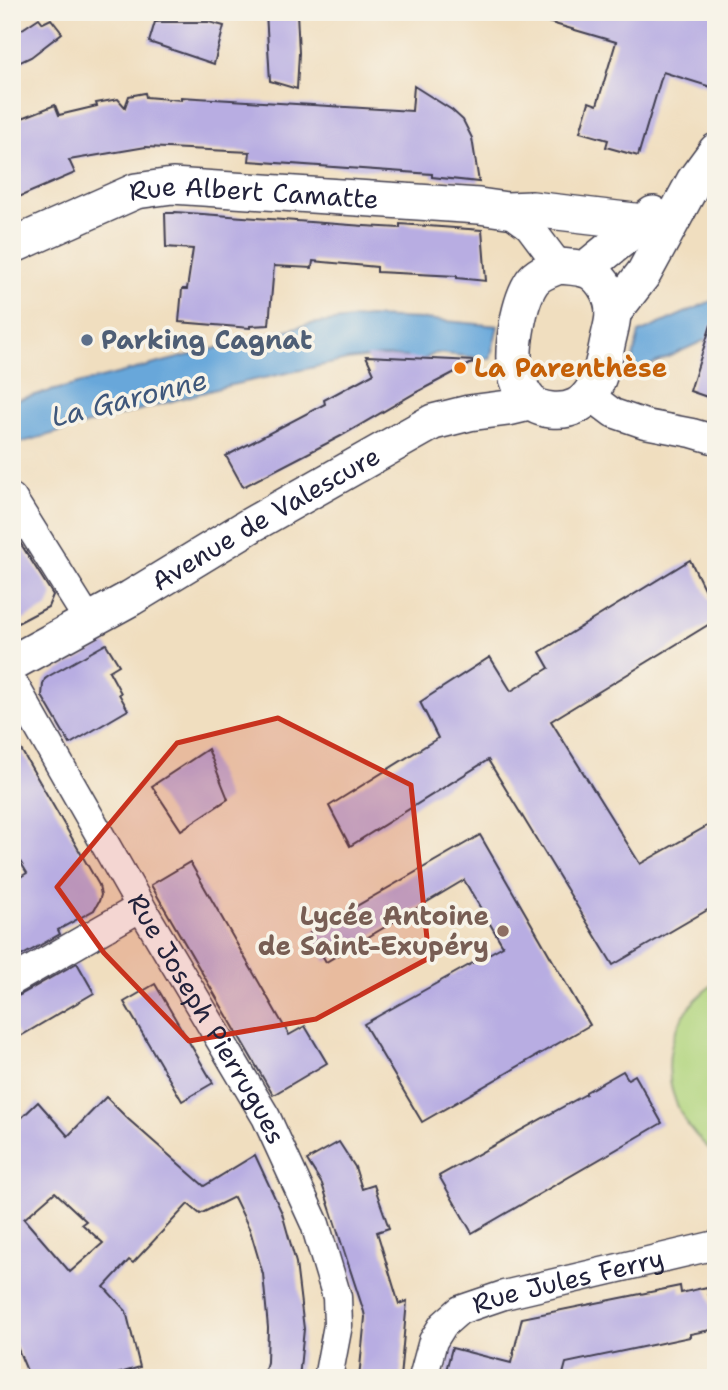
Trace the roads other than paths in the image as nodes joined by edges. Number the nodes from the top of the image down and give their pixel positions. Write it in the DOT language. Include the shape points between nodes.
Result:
graph roads {
  1 [pos="716,151"];
  2 [pos="694,181"];
  3 [pos="507,210"];
  4 [pos="643,222"];
  5 [pos="12,246"];
  6 [pos="572,268"];
  7 [pos="613,313"];
  8 [pos="589,395"];
  9 [pos="529,403"];
  10 [pos="716,440"];
  11 [pos="12,498"];
  12 [pos="89,621"];
  13 [pos="12,663"];
  14 [pos="12,681"];
  15 [pos="141,907"];
  16 [pos="12,981"];
  17 [pos="716,1245"];
  18 [pos="328,1378"];
  19 [pos="423,1378"];
  1 -- 2 [label="main road"];
  2 -- 4 [label="main road"];
  2 -- 7 [label="main road" via="644,273"];
  3 -- 4 [label="main road, Rue Albert Camatte"];
  3 -- 5 [label="main road, Rue Albert Camatte" via="172,186 136,191"];
  3 -- 6 [label="street"];
  4 -- 6 [label="main road"];
  6 -- 7 [label="main road" via="601,280"];
  6 -- 9 [label="main road" via="545,271 533,280 526,295 514,356 519,385"];
  7 -- 8 [label="main road" via="602,372"];
  8 -- 9 [label="main road" via="575,407 559,411"];
  8 -- 10 [label="street" via="613,413 645,425"];
  9 -- 12 [label="main road, Avenue de Valescure" via="433,422"];
  11 -- 12 [label="street"];
  12 -- 13 [label="main road, Avenue de Valescure"];
  14 -- 15 [label="street, Rue Joseph Pierrugues"];
  15 -- 16 [label="street"];
  15 -- 18 [label="street, Rue Joseph Pierrugues" via="266,1117 314,1224 337,1297 338,1325"];
  17 -- 19 [label="street, Rue Jules Ferry" via="460,1310 433,1342"];
}
